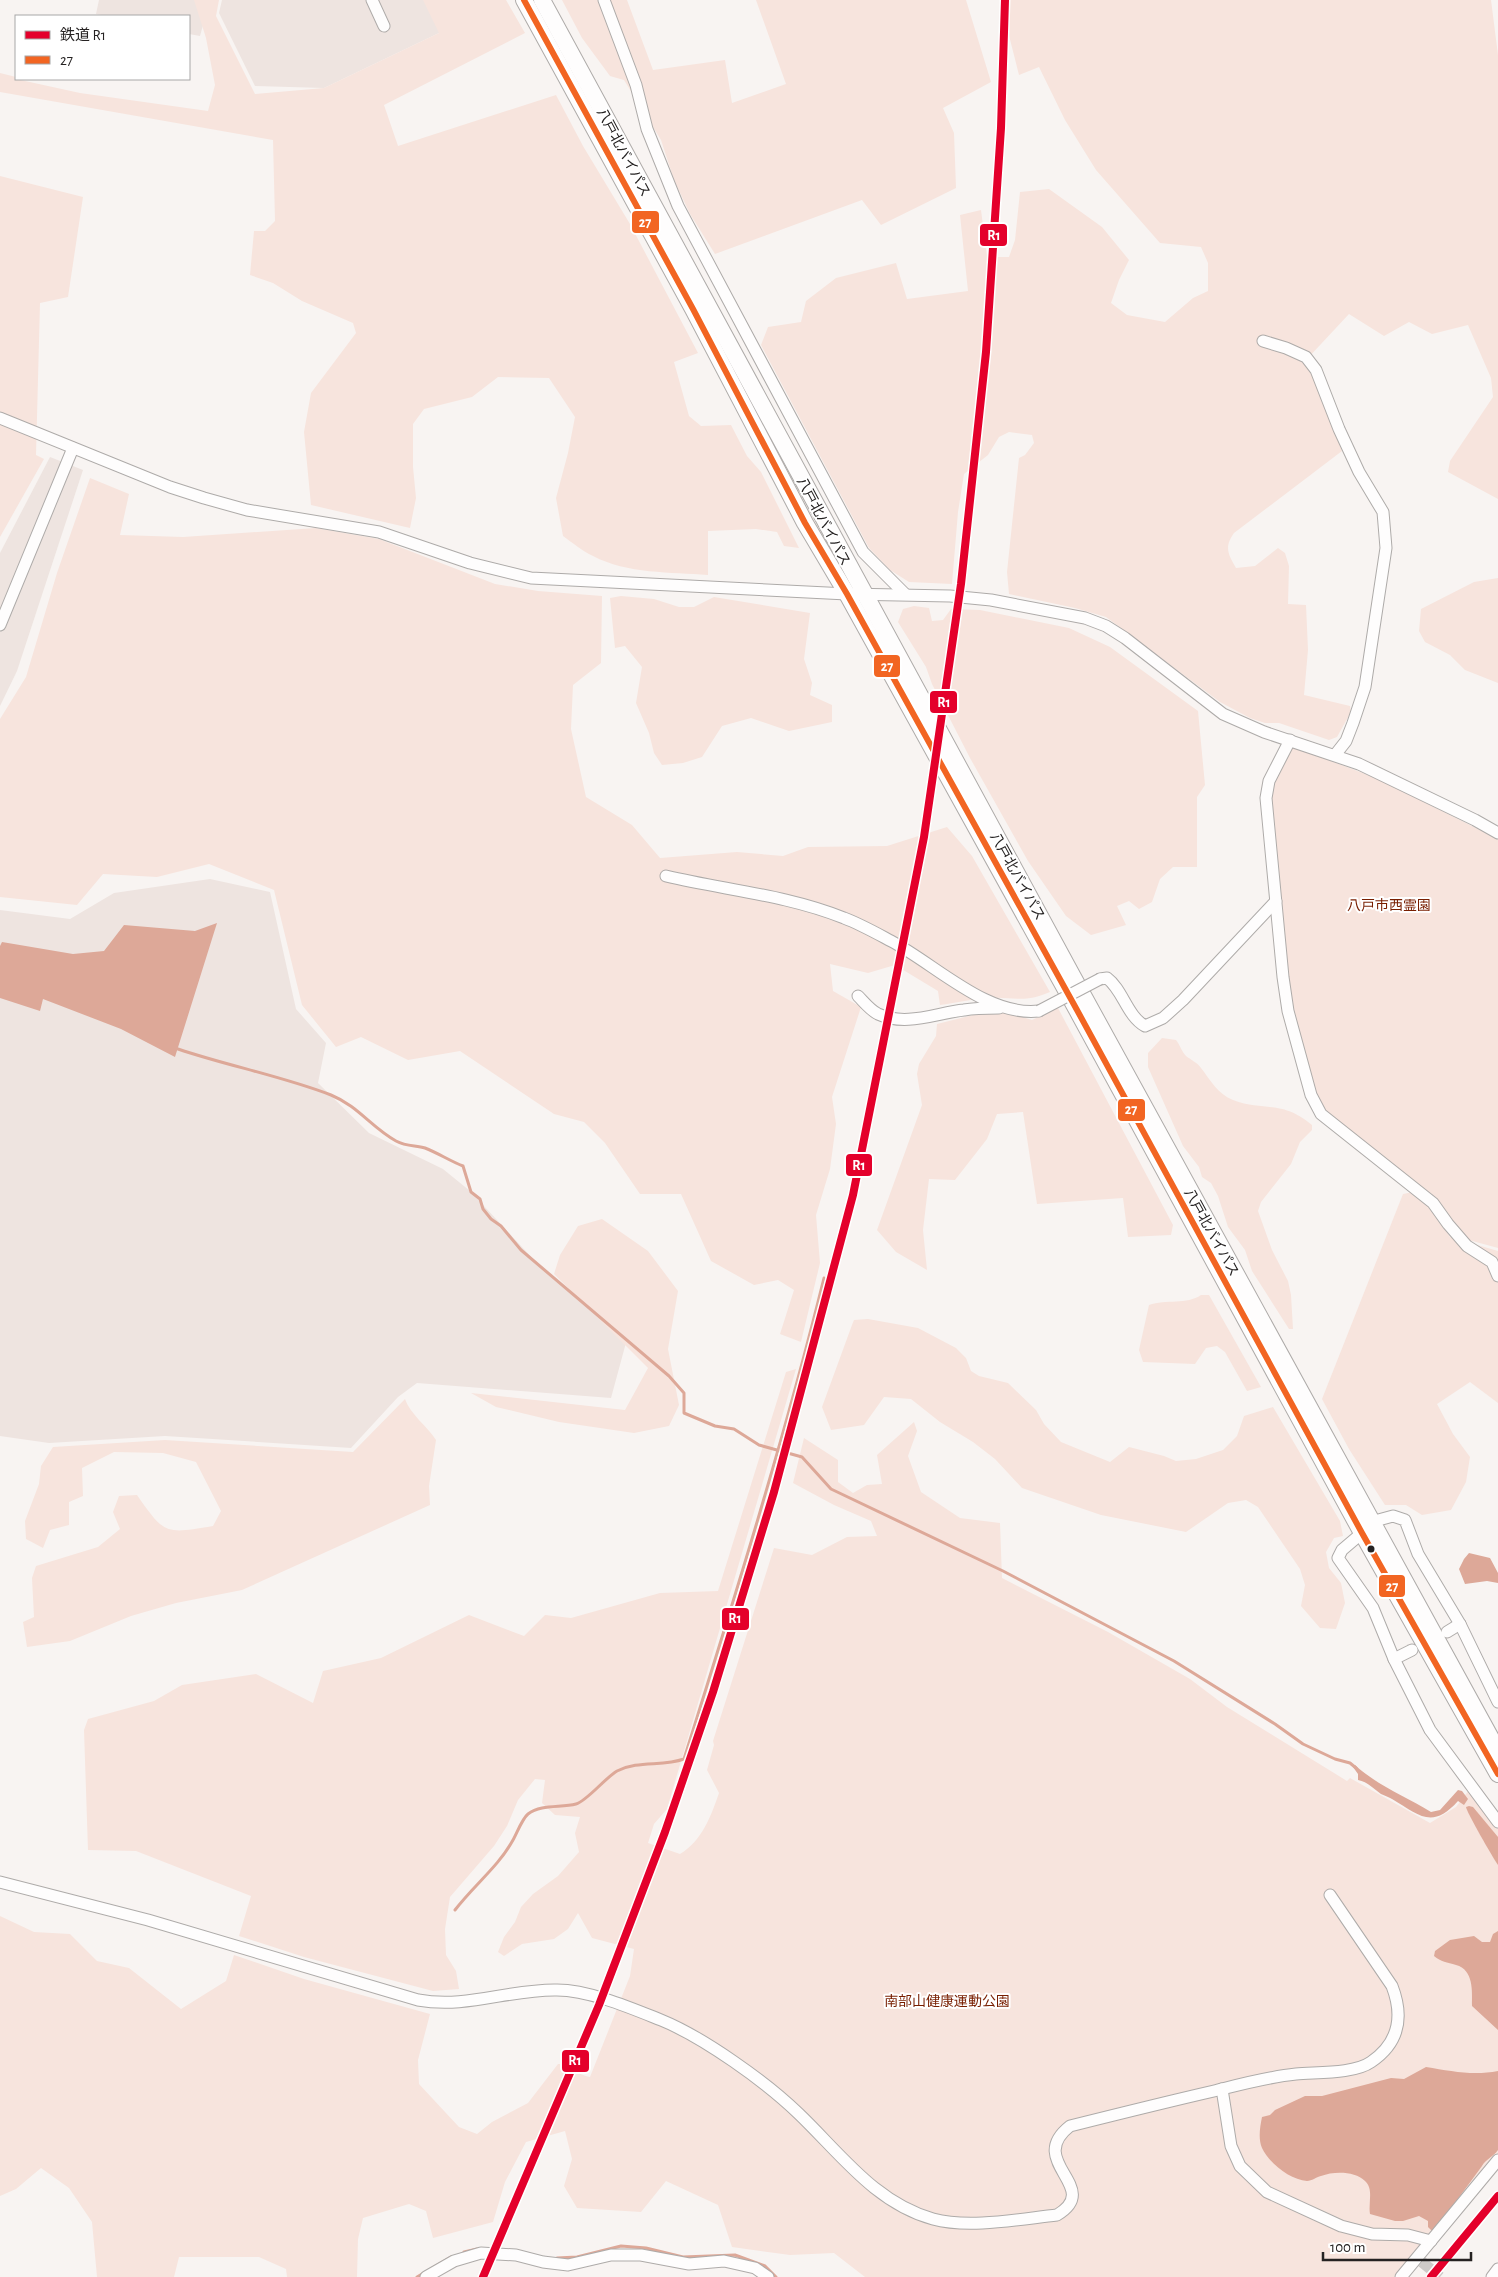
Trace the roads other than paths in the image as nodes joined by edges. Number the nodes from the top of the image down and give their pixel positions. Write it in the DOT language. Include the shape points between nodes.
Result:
graph roads {
  1 [pos="372,0"];
  2 [pos="524,0"];
  3 [pos="542,0"];
  4 [pos="604,0"];
  5 [pos="384,26"];
  6 [pos="1263,341"];
  7 [pos="0,418"];
  8 [pos="74,448"];
  9 [pos="847,594"];
  10 [pos="864,594"];
  11 [pos="905,594"];
  12 [pos="0,625"];
  13 [pos="1290,740"];
  14 [pos="1335,756"];
  15 [pos="1498,833"];
  16 [pos="666,876"];
  17 [pos="1276,900"];
  18 [pos="858,996"];
  19 [pos="1006,1008"];
  20 [pos="1498,1276"];
  21 [pos="1366,1527"];
  22 [pos="1460,1624"];
  23 [pos="1447,1632"];
  24 [pos="1412,1650"];
  25 [pos="1394,1659"];
  26 [pos="1498,1702"];
  27 [pos="1498,1751"];
  28 [pos="1498,1774"];
  29 [pos="1498,1822"];
  30 [pos="0,1882"];
  31 [pos="1330,1895"];
  32 [pos="1222,2089"];
  33 [pos="1498,2160"];
  34 [pos="1431,2241"];
  35 [pos="1498,2269"];
  36 [pos="426,2277"];
  37 [pos="768,2277"];
  38 [pos="1401,2277"];
  39 [pos="1492,2277"];
  1 -- 5 [label="street"];
  2 -- 9 [label="highway, 八戸北バイパス" via="693,309 805,523"];
  3 -- 10 [label="highway, 八戸北バイパス"];
  4 -- 11 [label="street" via="636,85 647,129 678,206 863,552"];
  6 -- 14 [label="street" via="1306,357 1316,370 1359,472 1383,512 1386,548 1365,687 1354,723"];
  7 -- 8 [label="street"];
  8 -- 9 [label="street" via="204,498 248,510 379,532 470,563 522,576 582,582"];
  8 -- 12 [label="street"];
  9 -- 10 [label="street"];
  9 -- 21 [label="highway, 八戸北バイパス"];
  10 -- 11 [label="street"];
  10 -- 21 [label="highway, 八戸北バイパス"];
  11 -- 13 [label="street" via="979,598 1085,618 1125,638 1223,714 1249,727"];
  13 -- 14 [label="street"];
  13 -- 17 [label="street" via="1269,781 1266,798"];
  14 -- 15 [label="street" via="1392,779"];
  16 -- 19 [label="street" via="798,903 844,918 894,942 992,1004"];
  17 -- 19 [label="street, bridge" via="1183,1000 1153,1024 1145,1026 1138,1022 1114,983 1107,978 1039,1011 1019,1012"];
  17 -- 20 [label="street" via="1288,1011 1300,1061 1317,1108 1433,1203 1467,1246 1492,1262"];
  18 -- 19 [label="street" via="879,1015 901,1019"];
  21 -- 22 [label="street" via="1393,1516 1405,1520 1418,1554"];
  21 -- 25 [label="street" via="1338,1558 1373,1608"];
  21 -- 27 [label="highway, 八戸北バイパス"];
  21 -- 28 [label="highway, 八戸北バイパス"];
  22 -- 23 [label="street"];
  22 -- 26 [label="street"];
  24 -- 25 [label="street"];
  25 -- 29 [label="street" via="1430,1730"];
  30 -- 32 [label="street" via="148,1920 433,2003 460,2003 557,1990 586,1994 626,2007 683,2031 751,2074 797,2111 881,2194 934,2219 970,2223 1057,2215 1065,2210 1072,2198 1071,2185 1055,2157 1054,2145 1059,2134 1070,2126"];
  31 -- 32 [label="street" via="1392,1986 1399,2016 1393,2039 1384,2052 1369,2064 1351,2069 1265,2077"];
  32 -- 34 [label="street" via="1231,2146 1240,2166 1268,2192 1341,2226 1372,2234 1408,2235"];
  33 -- 34 [label="street"];
  34 -- 38 [label="street" via="1419,2260"];
  35 -- 39 [label="street"];
  36 -- 37 [label="street" via="454,2260 481,2253 516,2255 568,2265 612,2255 641,2255 689,2264 724,2261 755,2268"];
}
